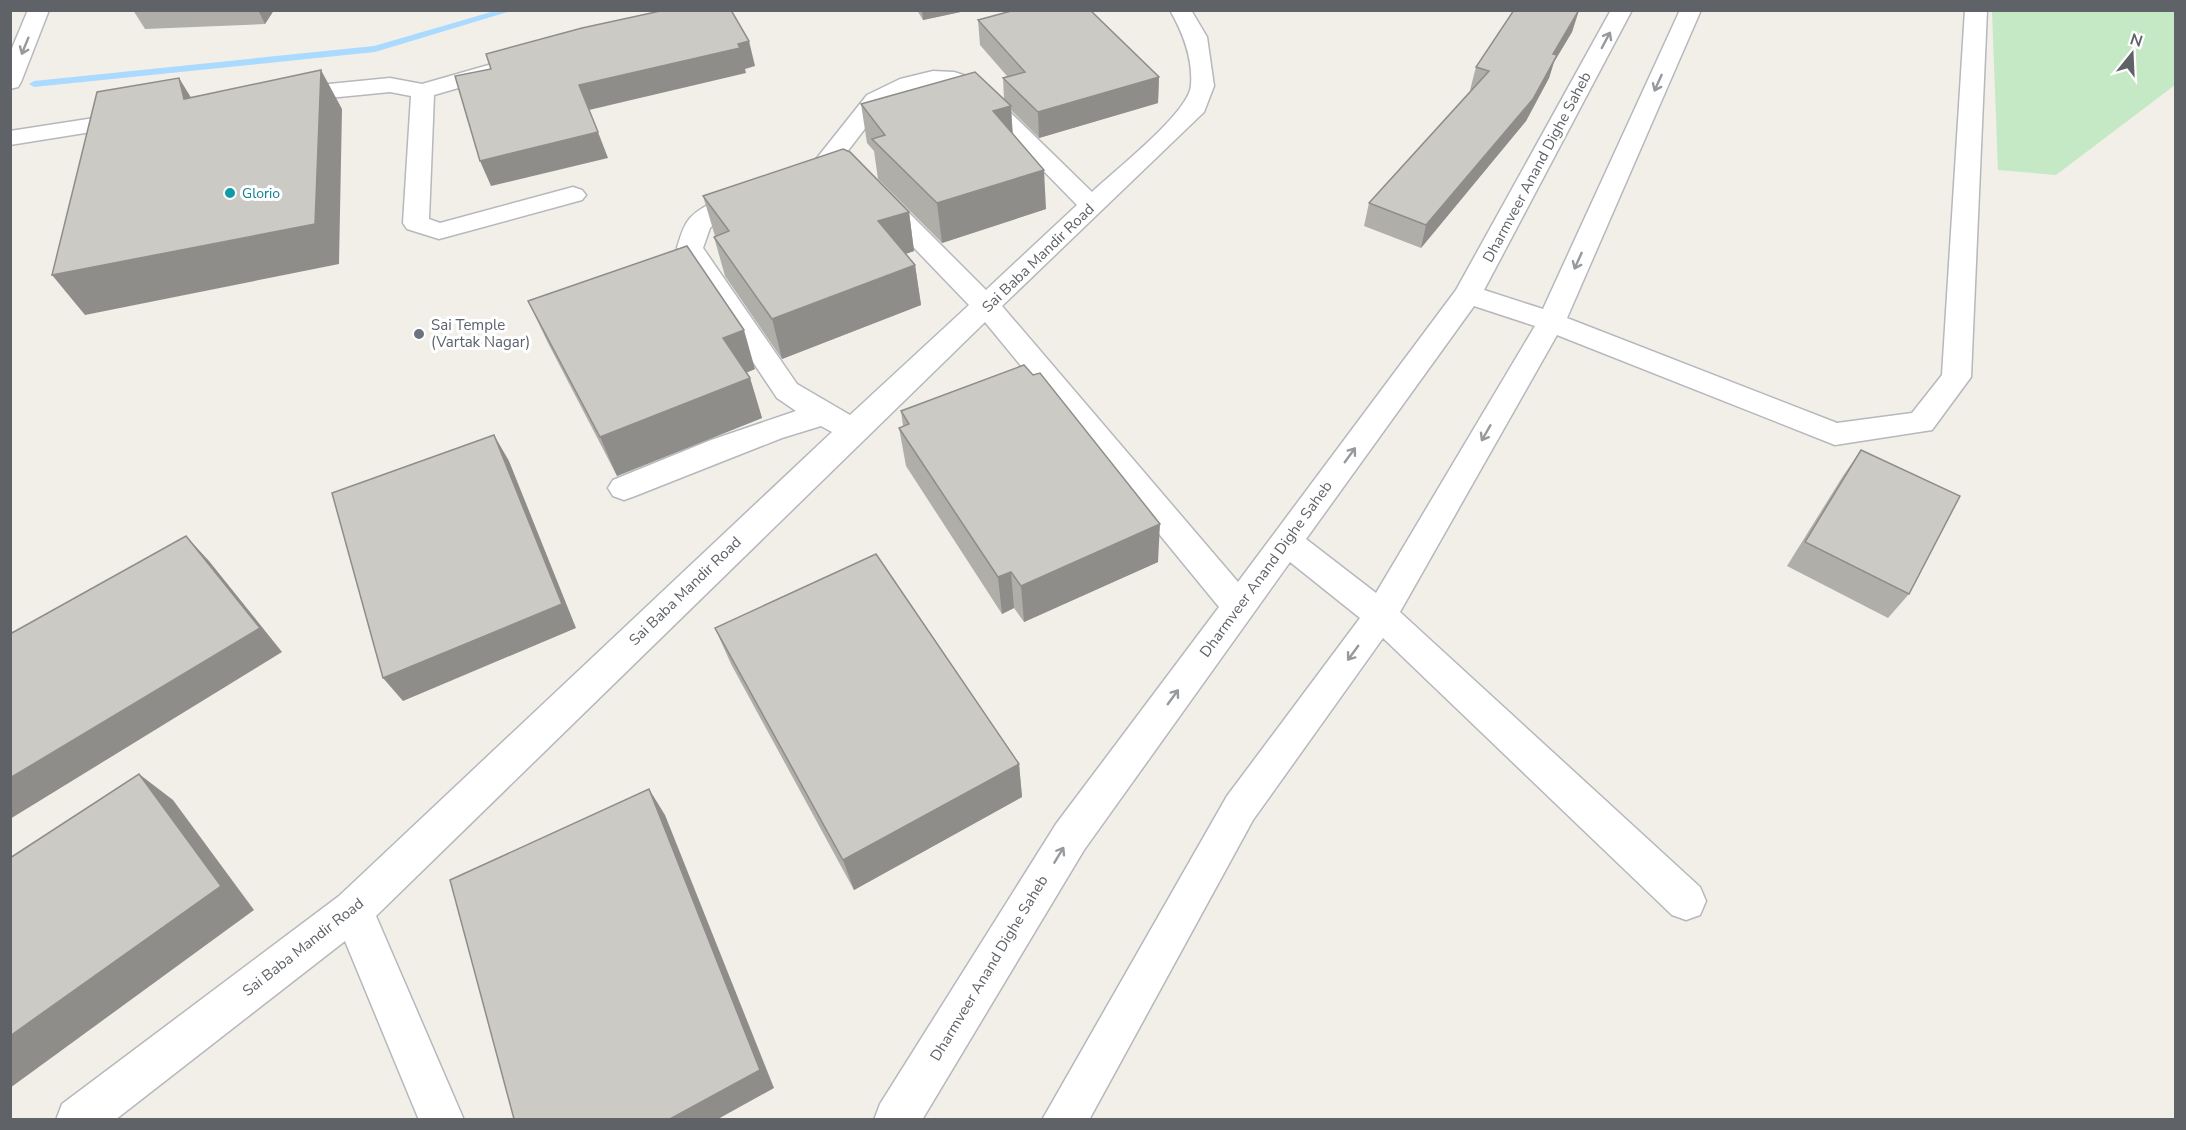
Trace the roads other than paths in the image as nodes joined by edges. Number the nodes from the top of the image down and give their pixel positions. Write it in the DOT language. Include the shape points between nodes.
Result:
graph roads {
  1 [pos="39,10"];
  2 [pos="1180,10"];
  3 [pos="1622,10"];
  4 [pos="1691,10"];
  5 [pos="1976,10"];
  6 [pos="520,63"];
  7 [pos="10,82"];
  8 [pos="423,91"];
  9 [pos="269,98"];
  10 [pos="152,116"];
  11 [pos="10,138"];
  12 [pos="818,180"];
  13 [pos="573,195"];
  14 [pos="1092,206"];
  15 [pos="1468,294"];
  16 [pos="987,307"];
  17 [pos="1551,321"];
  18 [pos="823,415"];
  19 [pos="854,429"];
  20 [pos="624,488"];
  21 [pos="1287,542"];
  22 [pos="1239,607"];
  23 [pos="1381,615"];
  24 [pos="1686,901"];
  25 [pos="353,910"];
  26 [pos="78,1119"];
  27 [pos="442,1119"];
  28 [pos="897,1119"];
  29 [pos="1064,1119"];
  1 -- 7 [label="street, one-way"];
  2 -- 14 [label="street, Sai Baba Mandir Road" via="1196,37 1203,86 1192,112"];
  15 -- 3 [label="street, Dharmveer Anand Dighe Saheb, one-way"];
  4 -- 17 [label="street, one-way"];
  5 -- 17 [label="street" via="1956,377 1922,422 1835,434"];
  6 -- 8 [label="street"];
  8 -- 9 [label="street" via="390,85"];
  8 -- 13 [label="street" via="416,223 439,231"];
  10 -- 11 [label="street"];
  12 -- 14 [label="street" via="875,100 908,84 933,78 954,79 968,84 985,99"];
  12 -- 16 [label="street" via="867,184"];
  12 -- 18 [label="street" via="718,210 698,225 679,253 787,391"];
  14 -- 16 [label="street, Sai Baba Mandir Road"];
  15 -- 17 [label="street"];
  21 -- 15 [label="street, Dharmveer Anand Dighe Saheb, one-way"];
  16 -- 19 [label="street, Sai Baba Mandir Road"];
  16 -- 22 [label="street"];
  17 -- 23 [label="street, one-way"];
  18 -- 19 [label="street"];
  18 -- 20 [label="street" via="727,443"];
  19 -- 25 [label="street, Sai Baba Mandir Road"];
  21 -- 22 [label="street, Dharmveer Anand Dighe Saheb"];
  21 -- 23 [label="street"];
  28 -- 22 [label="street, Dharmveer Anand Dighe Saheb, one-way" via="1070,837"];
  23 -- 24 [label="street"];
  23 -- 29 [label="street, one-way" via="1240,808"];
  25 -- 26 [label="street, Sai Baba Mandir Road"];
  25 -- 27 [label="street"];
}
